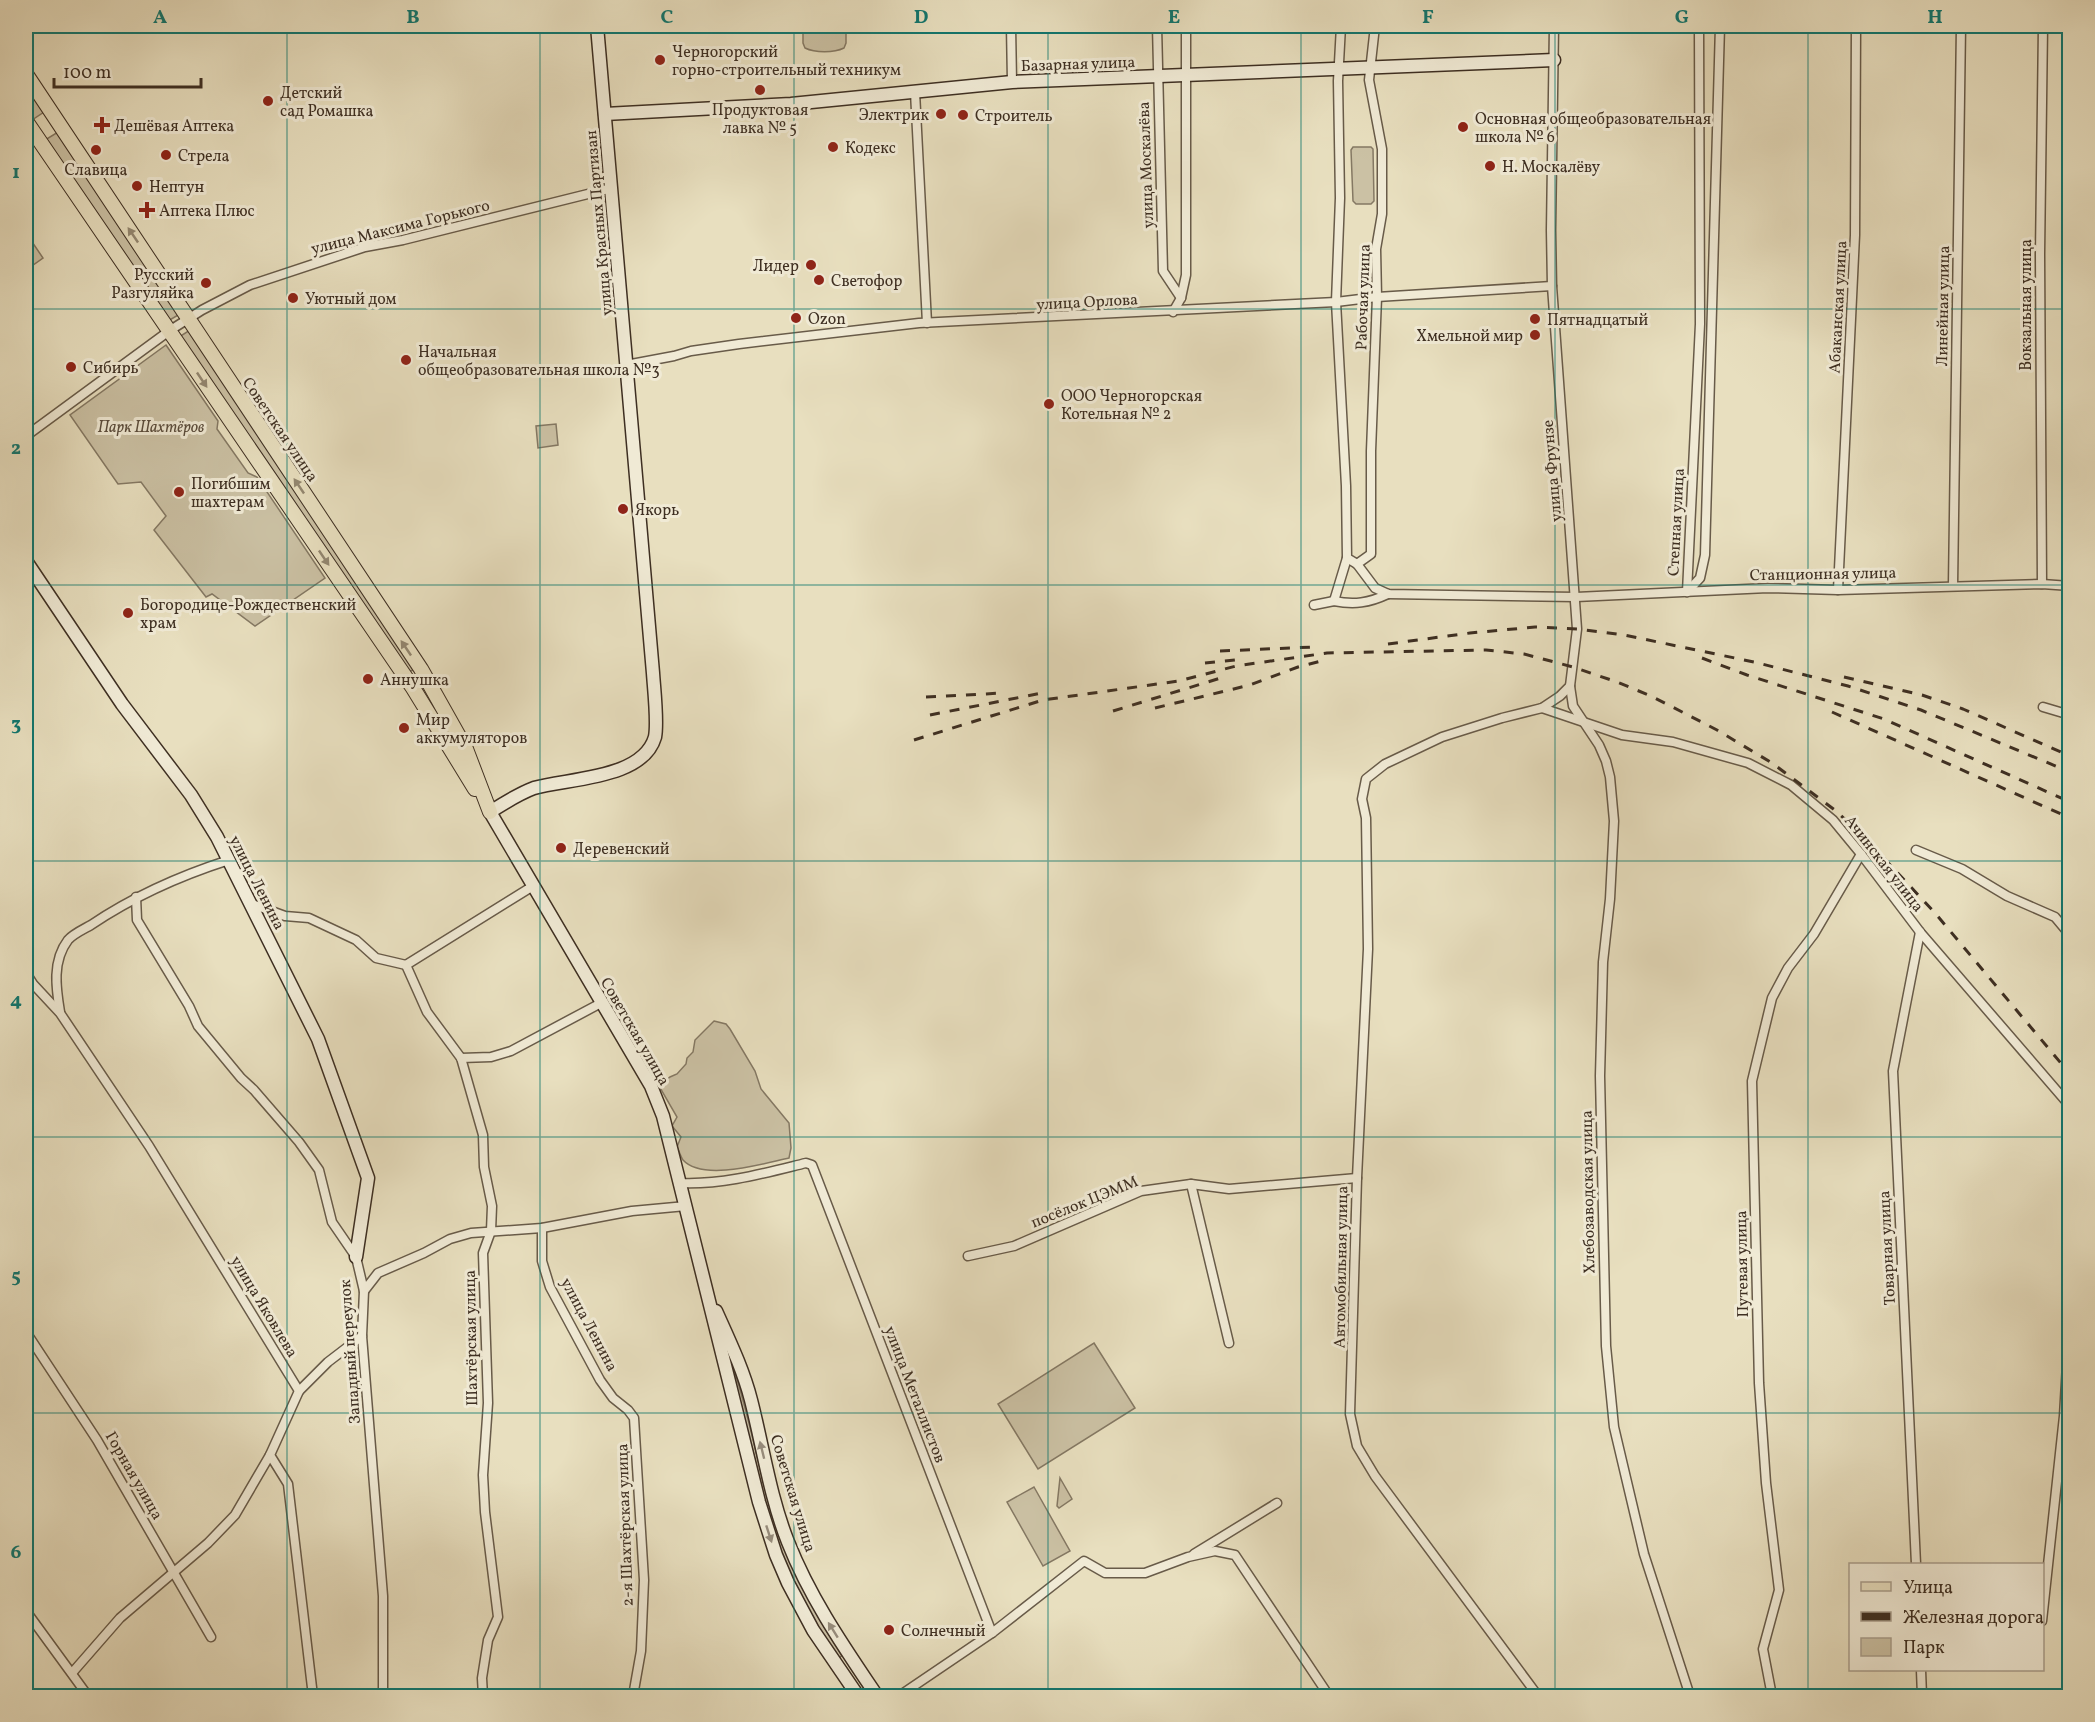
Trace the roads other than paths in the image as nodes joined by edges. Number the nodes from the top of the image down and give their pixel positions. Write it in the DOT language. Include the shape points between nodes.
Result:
graph roads {
  1 [pos="597,26"];
  2 [pos="1011,26"];
  3 [pos="1157,26"];
  4 [pos="1186,26"];
  5 [pos="1341,26"];
  6 [pos="1375,26"];
  7 [pos="1554,26"];
  8 [pos="1699,26"];
  9 [pos="1720,26"];
  10 [pos="1857,26"];
  11 [pos="1961,26"];
  12 [pos="2043,26"];
  13 [pos="1554,60"];
  14 [pos="1370,67"];
  15 [pos="1340,70"];
  16 [pos="26,74"];
  17 [pos="1187,75"];
  18 [pos="1157,76"];
  19 [pos="1012,82"];
  20 [pos="915,92"];
  21 [pos="605,114"];
  22 [pos="26,121"];
  23 [pos="612,188"];
  24 [pos="1552,286"];
  25 [pos="1377,297"];
  26 [pos="1181,298"];
  27 [pos="1336,302"];
  28 [pos="1173,312"];
  29 [pos="188,319"];
  30 [pos="927,323"];
  31 [pos="169,331"];
  32 [pos="626,365"];
  33 [pos="26,436"];
  34 [pos="1347,558"];
  35 [pos="26,561"];
  36 [pos="1357,564"];
  37 [pos="2042,585"];
  38 [pos="1953,586"];
  39 [pos="2070,586"];
  40 [pos="1838,590"];
  41 [pos="1687,592"];
  42 [pos="1388,594"];
  43 [pos="1576,597"];
  44 [pos="1334,601"];
  45 [pos="1314,605"];
  46 [pos="1570,686"];
  47 [pos="2043,707"];
  48 [pos="1542,708"];
  49 [pos="2070,715"];
  50 [pos="1581,720"];
  51 [pos="490,812"];
  52 [pos="1916,850"];
  53 [pos="1862,854"];
  54 [pos="229,860"];
  55 [pos="533,886"];
  56 [pos="136,897"];
  57 [pos="252,904"];
  58 [pos="1920,932"];
  59 [pos="2070,935"];
  60 [pos="406,965"];
  61 [pos="26,974"];
  62 [pos="602,1003"];
  63 [pos="60,1013"];
  64 [pos="461,1058"];
  65 [pos="2070,1106"];
  66 [pos="1357,1178"];
  67 [pos="680,1183"];
  68 [pos="1191,1184"];
  69 [pos="686,1206"];
  70 [pos="542,1228"];
  71 [pos="491,1231"];
  72 [pos="968,1256"];
  73 [pos="356,1257"];
  74 [pos="706,1286"];
  75 [pos="364,1291"];
  76 [pos="2070,1312"];
  77 [pos="26,1332"];
  78 [pos="362,1336"];
  79 [pos="1229,1343"];
  80 [pos="299,1391"];
  81 [pos="613,1398"];
  82 [pos="270,1455"];
  83 [pos="1277,1503"];
  84 [pos="1188,1557"];
  85 [pos="1916,1563"];
  86 [pos="174,1572"];
  87 [pos="26,1611"];
  88 [pos="2044,1611"];
  89 [pos="992,1633"];
  90 [pos="212,1637"];
  91 [pos="852,1660"];
  92 [pos="838,1669"];
  93 [pos="1921,1671"];
  94 [pos="72,1673"];
  95 [pos="88,1696"];
  96 [pos="313,1696"];
  97 [pos="383,1696"];
  98 [pos="483,1696"];
  99 [pos="633,1696"];
  100 [pos="858,1696"];
  101 [pos="877,1696"];
  102 [pos="899,1696"];
  103 [pos="1329,1696"];
  104 [pos="1538,1696"];
  105 [pos="1690,1696"];
  106 [pos="1772,1696"];
  107 [pos="1922,1696"];
  1 -- 21 [label="main road, улица Красных Партизан"];
  2 -- 19 [label="street"];
  3 -- 18 [label="street, улица Москалёва"];
  4 -- 17 [label="street"];
  5 -- 15 [label="street, Рабочая улица"];
  6 -- 14 [label="street, Рабочая улица"];
  7 -- 13 [label="street, улица Фрунзе"];
  8 -- 41 [label="street, Степная улица" via="1700,324"];
  9 -- 41 [label="street, Степная улица" via="1705,555 1700,578"];
  10 -- 40 [label="street, Абаканская улица" via="1855,235"];
  11 -- 38 [label="street, Линейная улица"];
  12 -- 37 [label="street, Вокзальная улица"];
  13 -- 14 [label="main road, Базарная улица"];
  13 -- 24 [label="street, улица Фрунзе"];
  14 -- 15 [label="main road, Базарная улица"];
  14 -- 25 [label="street, Рабочая улица" via="1382,149"];
  15 -- 17 [label="main road, Базарная улица"];
  15 -- 27 [label="street, Рабочая улица"];
  29 -- 16 [label="main road, Советская улица, one-way"];
  17 -- 18 [label="main road, Базарная улица"];
  17 -- 26 [label="street" via="1186,275"];
  18 -- 19 [label="main road, Базарная улица"];
  18 -- 26 [label="street, улица Москалёва" via="1163,271"];
  19 -- 20 [label="main road, Базарная улица"];
  20 -- 21 [label="main road, Базарная улица" via="791,104"];
  20 -- 30 [label="street"];
  21 -- 23 [label="main road, улица Красных Партизан"];
  22 -- 31 [label="main road, Советская улица"];
  23 -- 29 [label="street, улица Максима Горького" via="332,257 250,285"];
  23 -- 32 [label="main road, улица Красных Партизан"];
  24 -- 25 [label="street, улица Орлова"];
  24 -- 43 [label="street, улица Фрунзе"];
  25 -- 27 [label="street, улица Орлова"];
  25 -- 36 [label="street, Рабочая улица" via="1371,554"];
  26 -- 28 [label="street"];
  27 -- 28 [label="street, улица Орлова"];
  27 -- 34 [label="street, Рабочая улица"];
  28 -- 30 [label="street, улица Орлова"];
  29 -- 31 [label="street, улица Максима Горького"];
  51 -- 29 [label="main road, Советская улица, one-way" via="466,750 421,669"];
  30 -- 32 [label="street, улица Орлова" via="739,344"];
  31 -- 33 [label="street, улица Максима Горького"];
  31 -- 51 [label="main road, Советская улица, one-way" via="412,688"];
  32 -- 51 [label="main road, улица Красных Партизан" via="655,735 648,752 629,765 536,788"];
  34 -- 36 [label="street"];
  34 -- 44 [label="street, Рабочая улица"];
  35 -- 54 [label="main road, улица Ленина" via="122,704 191,795"];
  36 -- 42 [label="street" via="1375,588"];
  37 -- 38 [label="street, Станционная улица"];
  37 -- 39 [label="street, Станционная улица"];
  38 -- 40 [label="street, Станционная улица"];
  40 -- 41 [label="street, Станционная улица"];
  41 -- 43 [label="street, Станционная улица"];
  42 -- 43 [label="street"];
  42 -- 44 [label="street" via="1364,603"];
  43 -- 46 [label="street, улица Фрунзе" via="1576,651"];
  44 -- 45 [label="street"];
  46 -- 48 [label="street"];
  46 -- 50 [label="street, Хлебозаводская улица" via="1573,706"];
  47 -- 49 [label="street"];
  48 -- 50 [label="street, Ачинская улица"];
  48 -- 66 [label="street, Автомобильная улица" via="1442,737 1385,764 1366,779 1362,799 1366,818 1368,949"];
  50 -- 53 [label="street, Ачинская улица" via="1622,735 1682,744 1748,763 1791,785 1833,820"];
  50 -- 105 [label="street, Хлебозаводская улица" via="1605,761 1614,821 1603,962 1600,1076 1606,1346 1614,1427 1644,1554"];
  51 -- 55 [label="main road, Советская улица"];
  52 -- 59 [label="street" via="2055,917"];
  53 -- 58 [label="street, Ачинская улица"];
  53 -- 106 [label="street, Путевая улица" via="1772,998 1752,1081 1759,1383 1779,1590 1763,1649"];
  54 -- 56 [label="street"];
  54 -- 57 [label="main road, улица Ленина"];
  55 -- 60 [label="street"];
  55 -- 62 [label="main road, Советская улица"];
  56 -- 63 [label="street" via="68,939 55,981"];
  56 -- 73 [label="street, Западный переулок" via="137,920 198,1026 319,1170 332,1222"];
  57 -- 60 [label="street" via="285,916 309,918 356,940 376,958"];
  57 -- 73 [label="main road, улица Ленина" via="318,1039 368,1178"];
  58 -- 65 [label="street, Ачинская улица"];
  58 -- 85 [label="street, Товарная улица" via="1893,1071"];
  60 -- 64 [label="street, Шахтёрская улица" via="427,1012"];
  61 -- 63 [label="street, улица Яковлева"];
  62 -- 64 [label="street" via="511,1052"];
  62 -- 67 [label="main road, Советская улица" via="651,1086"];
  63 -- 80 [label="street, улица Яковлева" via="150,1146"];
  64 -- 71 [label="street, Шахтёрская улица" via="483,1135 484,1167 492,1206"];
  66 -- 68 [label="street, посёлок ЦЭММ" via="1229,1189"];
  66 -- 104 [label="street, Автомобильная улица" via="1350,1414 1357,1446 1375,1476"];
  67 -- 69 [label="main road, Советская улица"];
  67 -- 89 [label="street, улица Металлистов" via="699,1184 812,1165"];
  68 -- 72 [label="street, посёлок ЦЭММ" via="1141,1191 1014,1246"];
  68 -- 79 [label="street"];
  69 -- 70 [label="street" via="632,1211"];
  69 -- 74 [label="main road, Советская улица"];
  70 -- 71 [label="street"];
  70 -- 81 [label="street, улица Ленина" via="542,1261 550,1287"];
  71 -- 75 [label="street" via="450,1239 378,1273"];
  71 -- 98 [label="street, Шахтёрская улица" via="483,1253 488,1403 483,1475 498,1617 488,1640"];
  73 -- 75 [label="street, Западный переулок"];
  91 -- 74 [label="main road, Советская улица, one-way" via="818,1605 788,1541 744,1379"];
  74 -- 92 [label="main road, Советская улица, one-way" via="759,1502 776,1555 813,1630"];
  75 -- 78 [label="street, Западный переулок"];
  76 -- 88 [label="street" via="2064,1416"];
  77 -- 86 [label="street, Горная улица" via="97,1440"];
  78 -- 80 [label="street"];
  78 -- 97 [label="street, Западный переулок" via="383,1596"];
  80 -- 82 [label="street"];
  81 -- 99 [label="street, 2-я Шахтёрская улица" via="634,1418 639,1489 644,1591 641,1651"];
  82 -- 86 [label="street" via="235,1515"];
  82 -- 96 [label="street" via="288,1484"];
  83 -- 84 [label="street"];
  84 -- 89 [label="street" via="1145,1573 1105,1573 1084,1561"];
  84 -- 103 [label="street" via="1215,1551 1235,1555"];
  86 -- 90 [label="street, Горная улица"];
  86 -- 94 [label="street" via="120,1618"];
  87 -- 94 [label="street"];
  89 -- 102 [label="street"];
  91 -- 92 [label="main road"];
  91 -- 101 [label="main road, Советская улица"];
  92 -- 100 [label="main road, Советская улица"];
  93 -- 107 [label="street"];
  94 -- 95 [label="street"];
}
